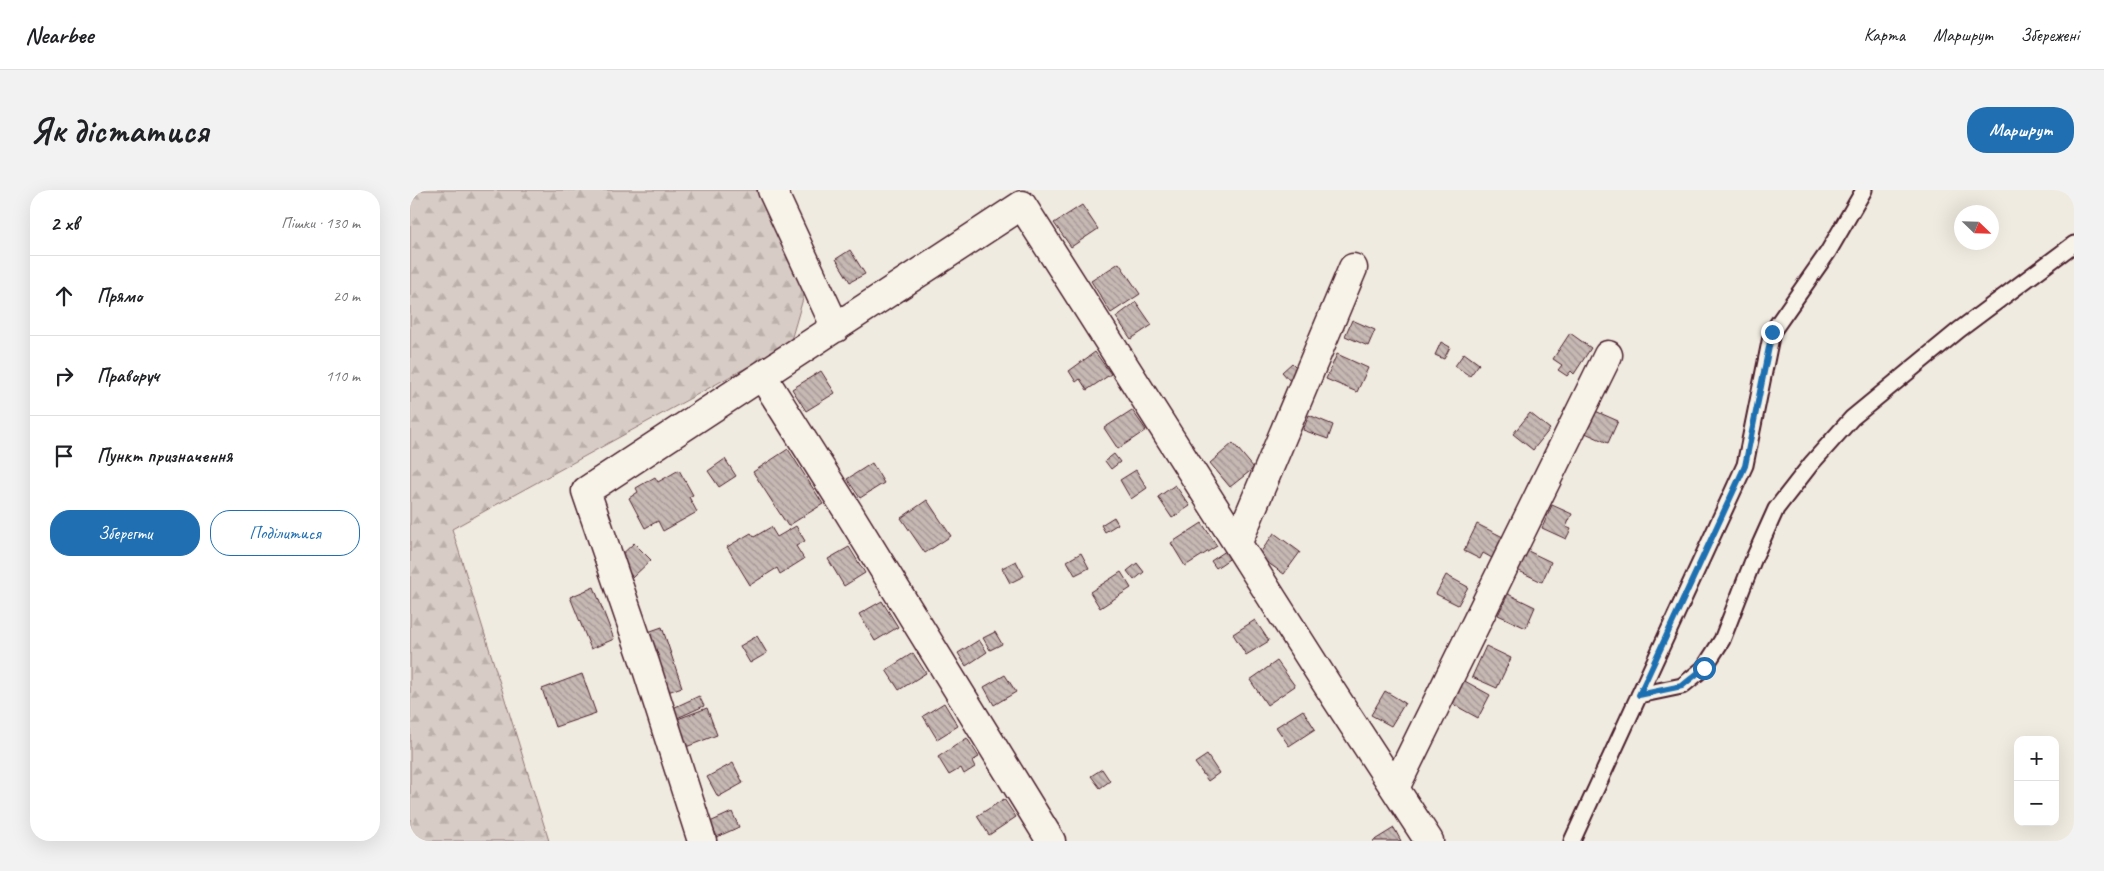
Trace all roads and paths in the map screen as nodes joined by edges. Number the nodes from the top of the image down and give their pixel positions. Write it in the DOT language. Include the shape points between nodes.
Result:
graph roads {
  1 [pos="772,190"];
  2 [pos="1864,190"];
  3 [pos="2074,244"];
  4 [pos="1353,268"];
  5 [pos="836,328"];
  6 [pos="1608,355"];
  7 [pos="762,377"];
  8 [pos="1238,542"];
  9 [pos="1639,695"];
  10 [pos="1395,788"];
  11 [pos="702,841"];
  12 [pos="1051,841"];
  13 [pos="1429,841"];
  14 [pos="1572,841"];
  1 -- 5 [label="street"];
  2 -- 9 [label="lane" via="1828,252 1772,332 1745,466"];
  3 -- 9 [label="lane" via="1959,330 1852,418 1776,509 1722,640 1704,668 1682,686"];
  4 -- 8 [label="street"];
  5 -- 7 [label="street"];
  5 -- 8 [label="street" via="1022,205"];
  6 -- 10 [label="street"];
  7 -- 11 [label="street" via="586,491 646,663"];
  7 -- 12 [label="street"];
  8 -- 10 [label="street"];
  9 -- 14 [label="lane"];
  10 -- 13 [label="street"];
}
